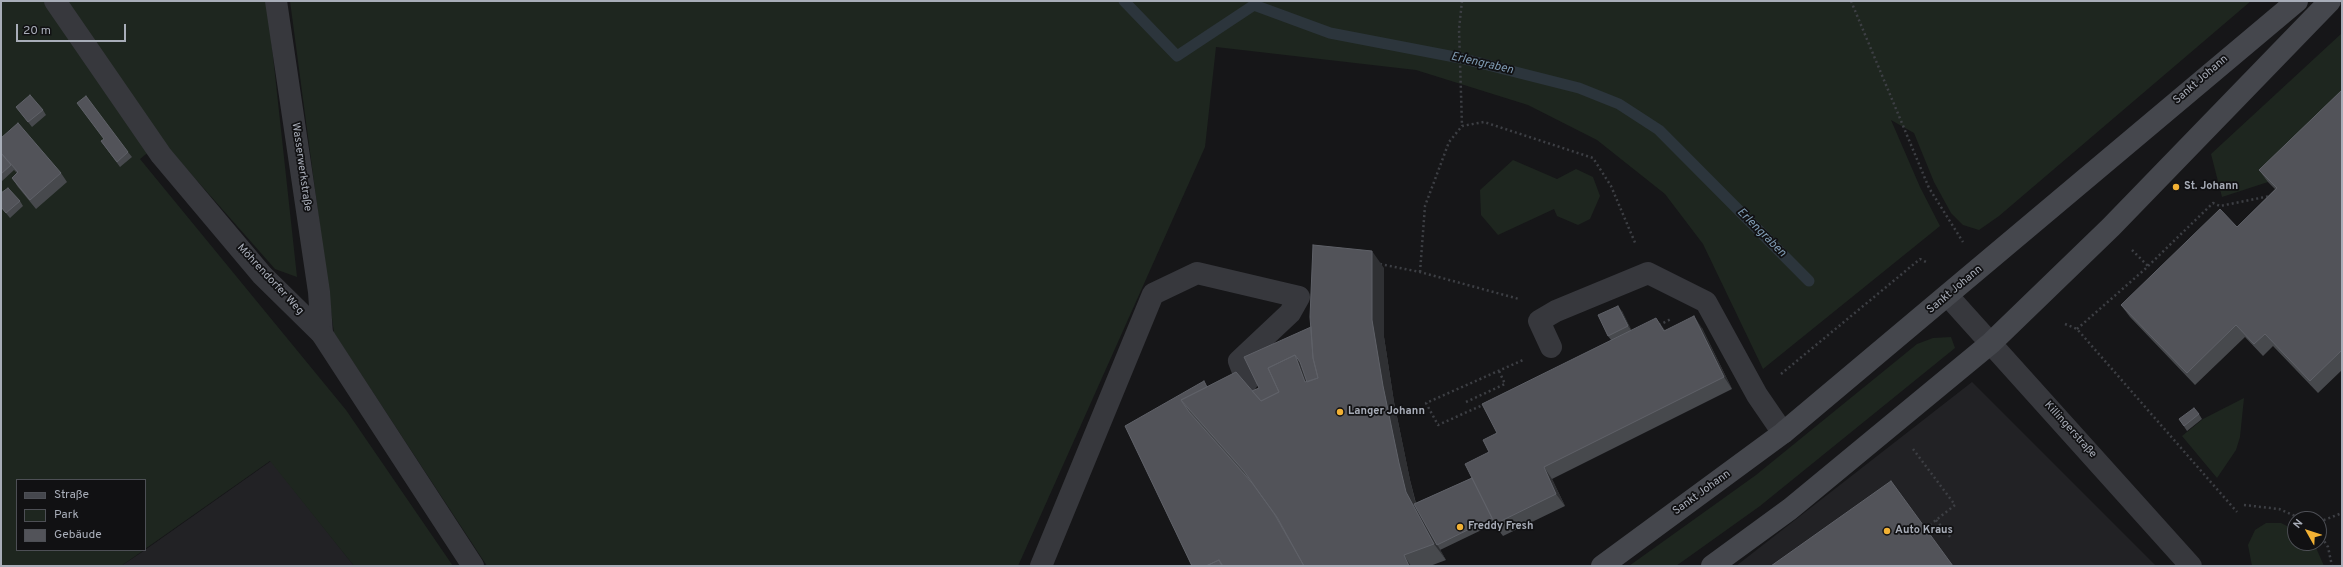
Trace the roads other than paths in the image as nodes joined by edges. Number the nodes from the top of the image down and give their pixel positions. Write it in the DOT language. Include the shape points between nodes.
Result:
graph roads {
  1 [pos="55,1"];
  2 [pos="276,1"];
  3 [pos="2297,1"];
  4 [pos="2330,1"];
  5 [pos="1948,296"];
  6 [pos="322,334"];
  7 [pos="1991,343"];
  8 [pos="1551,347"];
  9 [pos="1247,382"];
  10 [pos="1783,433"];
  11 [pos="473,566"];
  12 [pos="1041,566"];
  13 [pos="1602,566"];
  14 [pos="1712,566"];
  15 [pos="2191,566"];
  1 -- 6 [label="street, Möhrendorfer Weg" via="161,155 262,275"];
  2 -- 6 [label="street, Wasserwerkstraße" via="319,292"];
  3 -- 5 [label="main road, Sankt Johann"];
  4 -- 7 [label="main road" via="2111,228"];
  5 -- 7 [label="street, Killingerstraße"];
  5 -- 10 [label="main road, Sankt Johann"];
  6 -- 11 [label="street, Möhrendorfer Weg"];
  7 -- 14 [label="main road" via="1790,509"];
  7 -- 15 [label="street, Killingerstraße"];
  8 -- 10 [label="street" via="1539,321 1556,311 1648,273 1706,302 1756,395"];
  9 -- 12 [label="street" via="1239,361 1290,313 1298,297 1197,273 1153,294"];
  10 -- 13 [label="main road, Sankt Johann"];
}
